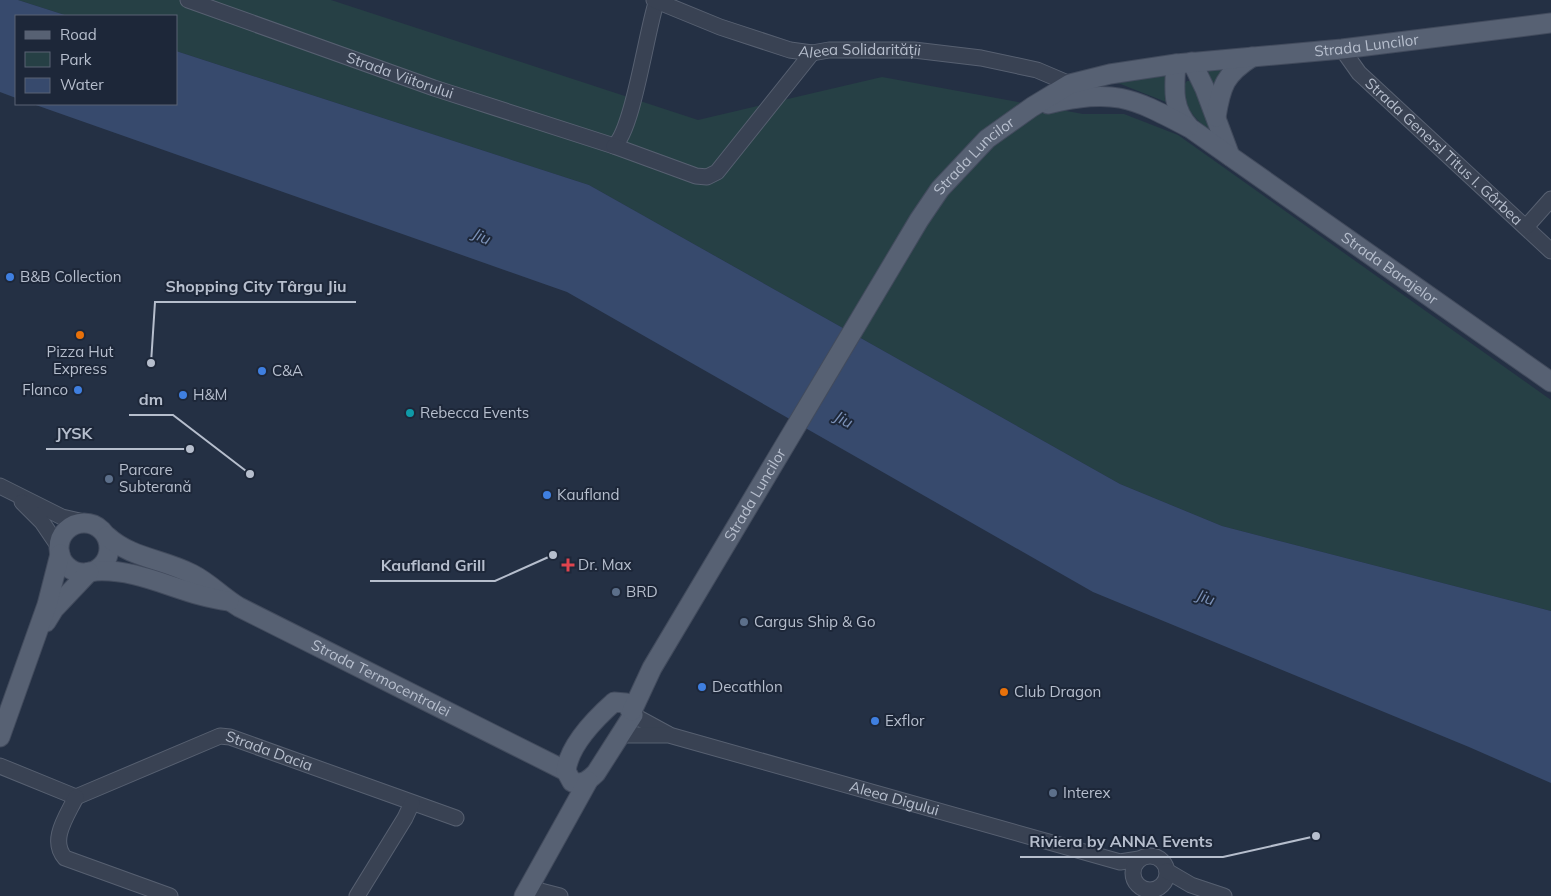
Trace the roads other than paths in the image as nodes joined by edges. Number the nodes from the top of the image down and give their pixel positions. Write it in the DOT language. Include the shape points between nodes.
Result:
graph roads {
  1 [pos="188,0"];
  2 [pos="656,0"];
  3 [pos="1551,22"];
  4 [pos="1342,49"];
  5 [pos="812,53"];
  6 [pos="1252,57"];
  7 [pos="1184,63"];
  8 [pos="1070,84"];
  9 [pos="1032,107"];
  10 [pos="1216,117"];
  11 [pos="1190,128"];
  12 [pos="614,146"];
  13 [pos="1230,156"];
  14 [pos="1551,199"];
  15 [pos="1526,227"];
  16 [pos="1551,251"];
  17 [pos="1551,382"];
  18 [pos="0,486"];
  19 [pos="14,494"];
  20 [pos="84,522"];
  21 [pos="106,536"];
  22 [pos="60,550"];
  23 [pos="92,572"];
  24 [pos="229,601"];
  25 [pos="32,649"];
  26 [pos="652,668"];
  27 [pos="614,702"];
  28 [pos="633,713"];
  29 [pos="622,735"];
  30 [pos="669,735"];
  31 [pos="0,736"];
  32 [pos="577,744"];
  33 [pos="532,755"];
  34 [pos="0,766"];
  35 [pos="575,778"];
  36 [pos="76,797"];
  37 [pos="412,803"];
  38 [pos="456,818"];
  39 [pos="1140,859"];
  40 [pos="1120,862"];
  41 [pos="1167,871"];
  42 [pos="1136,883"];
  43 [pos="1191,885"];
  44 [pos="1160,887"];
  45 [pos="526,892"];
  46 [pos="170,896"];
  47 [pos="357,896"];
  48 [pos="560,896"];
  49 [pos="1224,896"];
  1 -- 12 [label="street, Strada Viitorului" via="434,88"];
  2 -- 5 [label="street, Aleea Solidarității" via="720,27 790,50"];
  2 -- 12 [label="street" via="632,105 620,141"];
  3 -- 4 [label="main road, Strada Luncilor"];
  4 -- 6 [label="main road, Strada Luncilor"];
  4 -- 15 [label="street, Strada Genersl Titus I. Gârbea" via="1359,73"];
  5 -- 8 [label="street, Aleea Solidarității" via="829,50 933,52 1037,70"];
  5 -- 12 [label="street, Strada Viitorului" via="717,172 707,177 696,176"];
  6 -- 7 [label="main road, Strada Luncilor"];
  6 -- 10 [label="main road" via="1226,78"];
  7 -- 8 [label="main road, Strada Luncilor" via="1110,74"];
  7 -- 10 [label="main road"];
  7 -- 11 [label="main road, Strada Barajelor" via="1174,93 1180,118"];
  8 -- 9 [label="main road, Strada Luncilor"];
  9 -- 11 [label="main road" via="1094,95 1118,96 1136,101"];
  9 -- 26 [label="main road, Strada Luncilor" via="987,139 940,189"];
  10 -- 13 [label="main road"];
  11 -- 13 [label="main road, Strada Barajelor"];
  13 -- 17 [label="main road, Strada Barajelor"];
  14 -- 15 [label="street"];
  15 -- 16 [label="street, Strada Genersl Titus I. Gârbea"];
  18 -- 19 [label="street"];
  19 -- 20 [label="street" via="62,516"];
  19 -- 22 [label="street" via="42,522"];
  20 -- 21 [label="main road" via="100,528"];
  20 -- 22 [label="main road" via="70,527 61,539"];
  21 -- 23 [label="main road" via="109,543 107,558"];
  21 -- 24 [label="main road, Strada Termocentralei" via="134,554 189,572 213,586"];
  22 -- 23 [label="main road" via="68,566 81,573"];
  22 -- 25 [label="main road"];
  23 -- 24 [label="main road, Strada Termocentralei" via="107,570 146,578 211,599"];
  23 -- 25 [label="main road" via="54,609"];
  24 -- 33 [label="main road, Strada Termocentralei"];
  25 -- 31 [label="main road"];
  26 -- 27 [label="main road, Strada Luncilor"];
  26 -- 28 [label="main road, Strada Luncilor"];
  27 -- 28 [label="main road" via="626,703"];
  27 -- 32 [label="main road, Strada Luncilor"];
  28 -- 29 [label="main road, Strada Luncilor"];
  28 -- 30 [label="street, Aleea Digului"];
  29 -- 30 [label="street, Aleea Digului"];
  29 -- 35 [label="main road, Strada Luncilor"];
  30 -- 40 [label="street, Aleea Digului"];
  32 -- 33 [label="main road" via="562,752"];
  32 -- 35 [label="main road" via="570,757"];
  33 -- 35 [label="main road, Strada Termocentralei"];
  34 -- 36 [label="street"];
  35 -- 45 [label="main road" via="566,821"];
  36 -- 37 [label="street, Strada Dacia" via="220,736"];
  36 -- 46 [label="street" via="58,840 58,850 65,858"];
  37 -- 38 [label="street, Strada Dacia"];
  37 -- 47 [label="street"];
  39 -- 40 [label="street, Aleea Digului"];
  39 -- 41 [label="street" via="1148,855 1157,857 1164,862"];
  39 -- 42 [label="street" via="1134,866"];
  40 -- 42 [label="street"];
  41 -- 43 [label="street"];
  41 -- 44 [label="street" via="1166,880"];
  42 -- 44 [label="street" via="1143,889"];
  43 -- 44 [label="street"];
  43 -- 49 [label="street"];
  45 -- 48 [label="street"];
}
